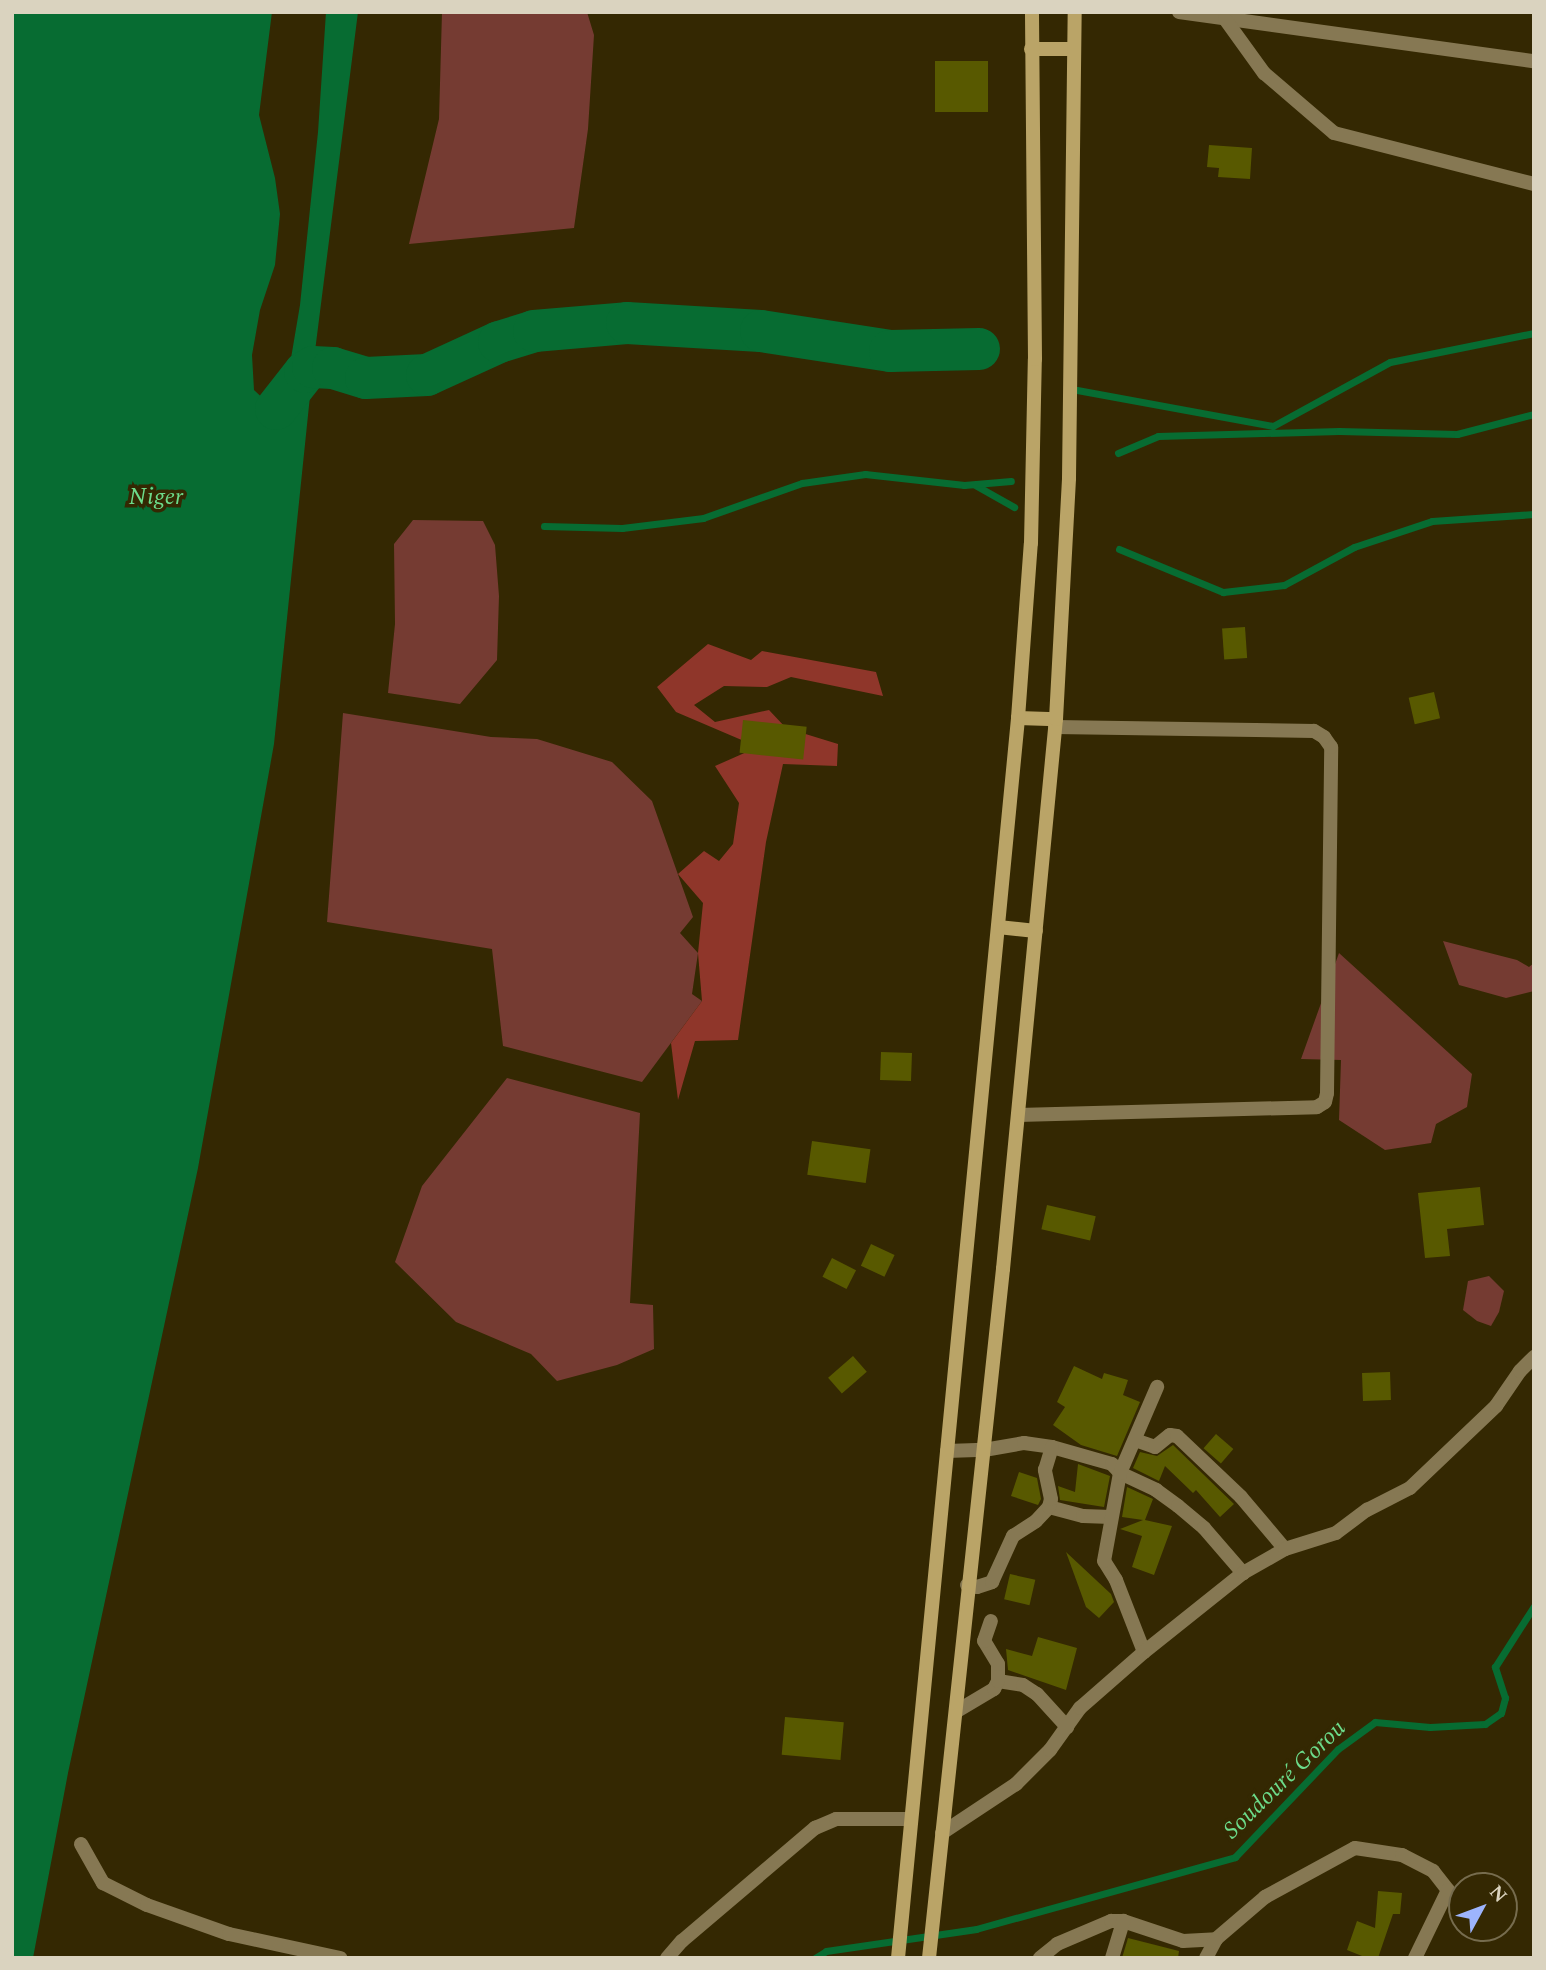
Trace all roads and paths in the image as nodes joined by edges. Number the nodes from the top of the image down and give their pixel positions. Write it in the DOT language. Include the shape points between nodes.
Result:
graph roads {
  1 [pos="1032,12"];
  2 [pos="1075,12"];
  3 [pos="1179,12"];
  4 [pos="1225,19"];
  5 [pos="1073,48"];
  6 [pos="1031,49"];
  7 [pos="1534,61"];
  8 [pos="1534,184"];
  9 [pos="1018,718"];
  10 [pos="1055,723"];
  11 [pos="998,927"];
  12 [pos="1035,931"];
  13 [pos="1018,1115"];
  14 [pos="1534,1357"];
  15 [pos="1157,1387"];
  16 [pos="1135,1440"];
  17 [pos="1052,1447"];
  18 [pos="984,1450"];
  19 [pos="947,1451"];
  20 [pos="1120,1473"];
  21 [pos="1049,1507"];
  22 [pos="1111,1517"];
  23 [pos="1284,1549"];
  24 [pos="1243,1573"];
  25 [pos="967,1585"];
  26 [pos="991,1621"];
  27 [pos="1144,1652"];
  28 [pos="998,1681"];
  29 [pos="957,1711"];
  30 [pos="1067,1727"];
  31 [pos="911,1819"];
  32 [pos="941,1838"];
  33 [pos="81,1844"];
  34 [pos="1123,1922"];
  35 [pos="1216,1939"];
  36 [pos="340,1958"];
  37 [pos="667,1958"];
  38 [pos="898,1958"];
  39 [pos="929,1958"];
  40 [pos="1040,1958"];
  41 [pos="1112,1958"];
  42 [pos="1206,1958"];
  43 [pos="1415,1958"];
  1 -- 6 [label="main road"];
  2 -- 5 [label="main road"];
  3 -- 4 [label="street"];
  4 -- 7 [label="street"];
  4 -- 8 [label="street" via="1264,74 1334,133"];
  5 -- 6 [label="main road"];
  5 -- 10 [label="main road" via="1069,478"];
  6 -- 9 [label="main road" via="1035,372 1031,543"];
  9 -- 10 [label="main road"];
  9 -- 11 [label="main road"];
  10 -- 12 [label="main road"];
  10 -- 13 [label="street" via="1314,731 1324,737 1331,747 1327,1093 1325,1102 1317,1107"];
  11 -- 12 [label="main road"];
  11 -- 19 [label="main road"];
  12 -- 13 [label="main road"];
  13 -- 18 [label="main road"];
  14 -- 23 [label="street" via="1496,1406 1410,1488 1367,1510 1336,1533"];
  15 -- 16 [label="street"];
  16 -- 20 [label="street"];
  16 -- 23 [label="street" via="1155,1447 1170,1435 1177,1436 1241,1497"];
  17 -- 18 [label="street" via="1024,1443"];
  17 -- 20 [label="street" via="1112,1464"];
  17 -- 21 [label="street" via="1045,1470"];
  18 -- 19 [label="street"];
  18 -- 25 [label="main road"];
  19 -- 31 [label="main road"];
  20 -- 22 [label="street"];
  20 -- 24 [label="street" via="1178,1506"];
  21 -- 22 [label="street"];
  21 -- 25 [label="street" via="1013,1536 992,1582"];
  22 -- 27 [label="street" via="1104,1561"];
  23 -- 24 [label="street"];
  24 -- 27 [label="street"];
  25 -- 29 [label="main road"];
  26 -- 28 [label="street" via="984,1641 998,1664"];
  27 -- 30 [label="street" via="1080,1708"];
  28 -- 29 [label="street" via="994,1689"];
  28 -- 30 [label="street" via="1023,1685 1037,1694"];
  29 -- 32 [label="main road"];
  30 -- 32 [label="street" via="1016,1784"];
  31 -- 37 [label="street" via="836,1819 815,1828"];
  31 -- 38 [label="main road"];
  32 -- 39 [label="main road"];
  33 -- 36 [label="street" via="103,1883 147,1905 229,1934"];
  34 -- 35 [label="street" via="1183,1941"];
  34 -- 40 [label="street" via="1100,1924"];
  34 -- 41 [label="street"];
  35 -- 42 [label="street"];
  35 -- 43 [label="street" via="1265,1897 1355,1848 1402,1855 1433,1871 1448,1891"];
}
